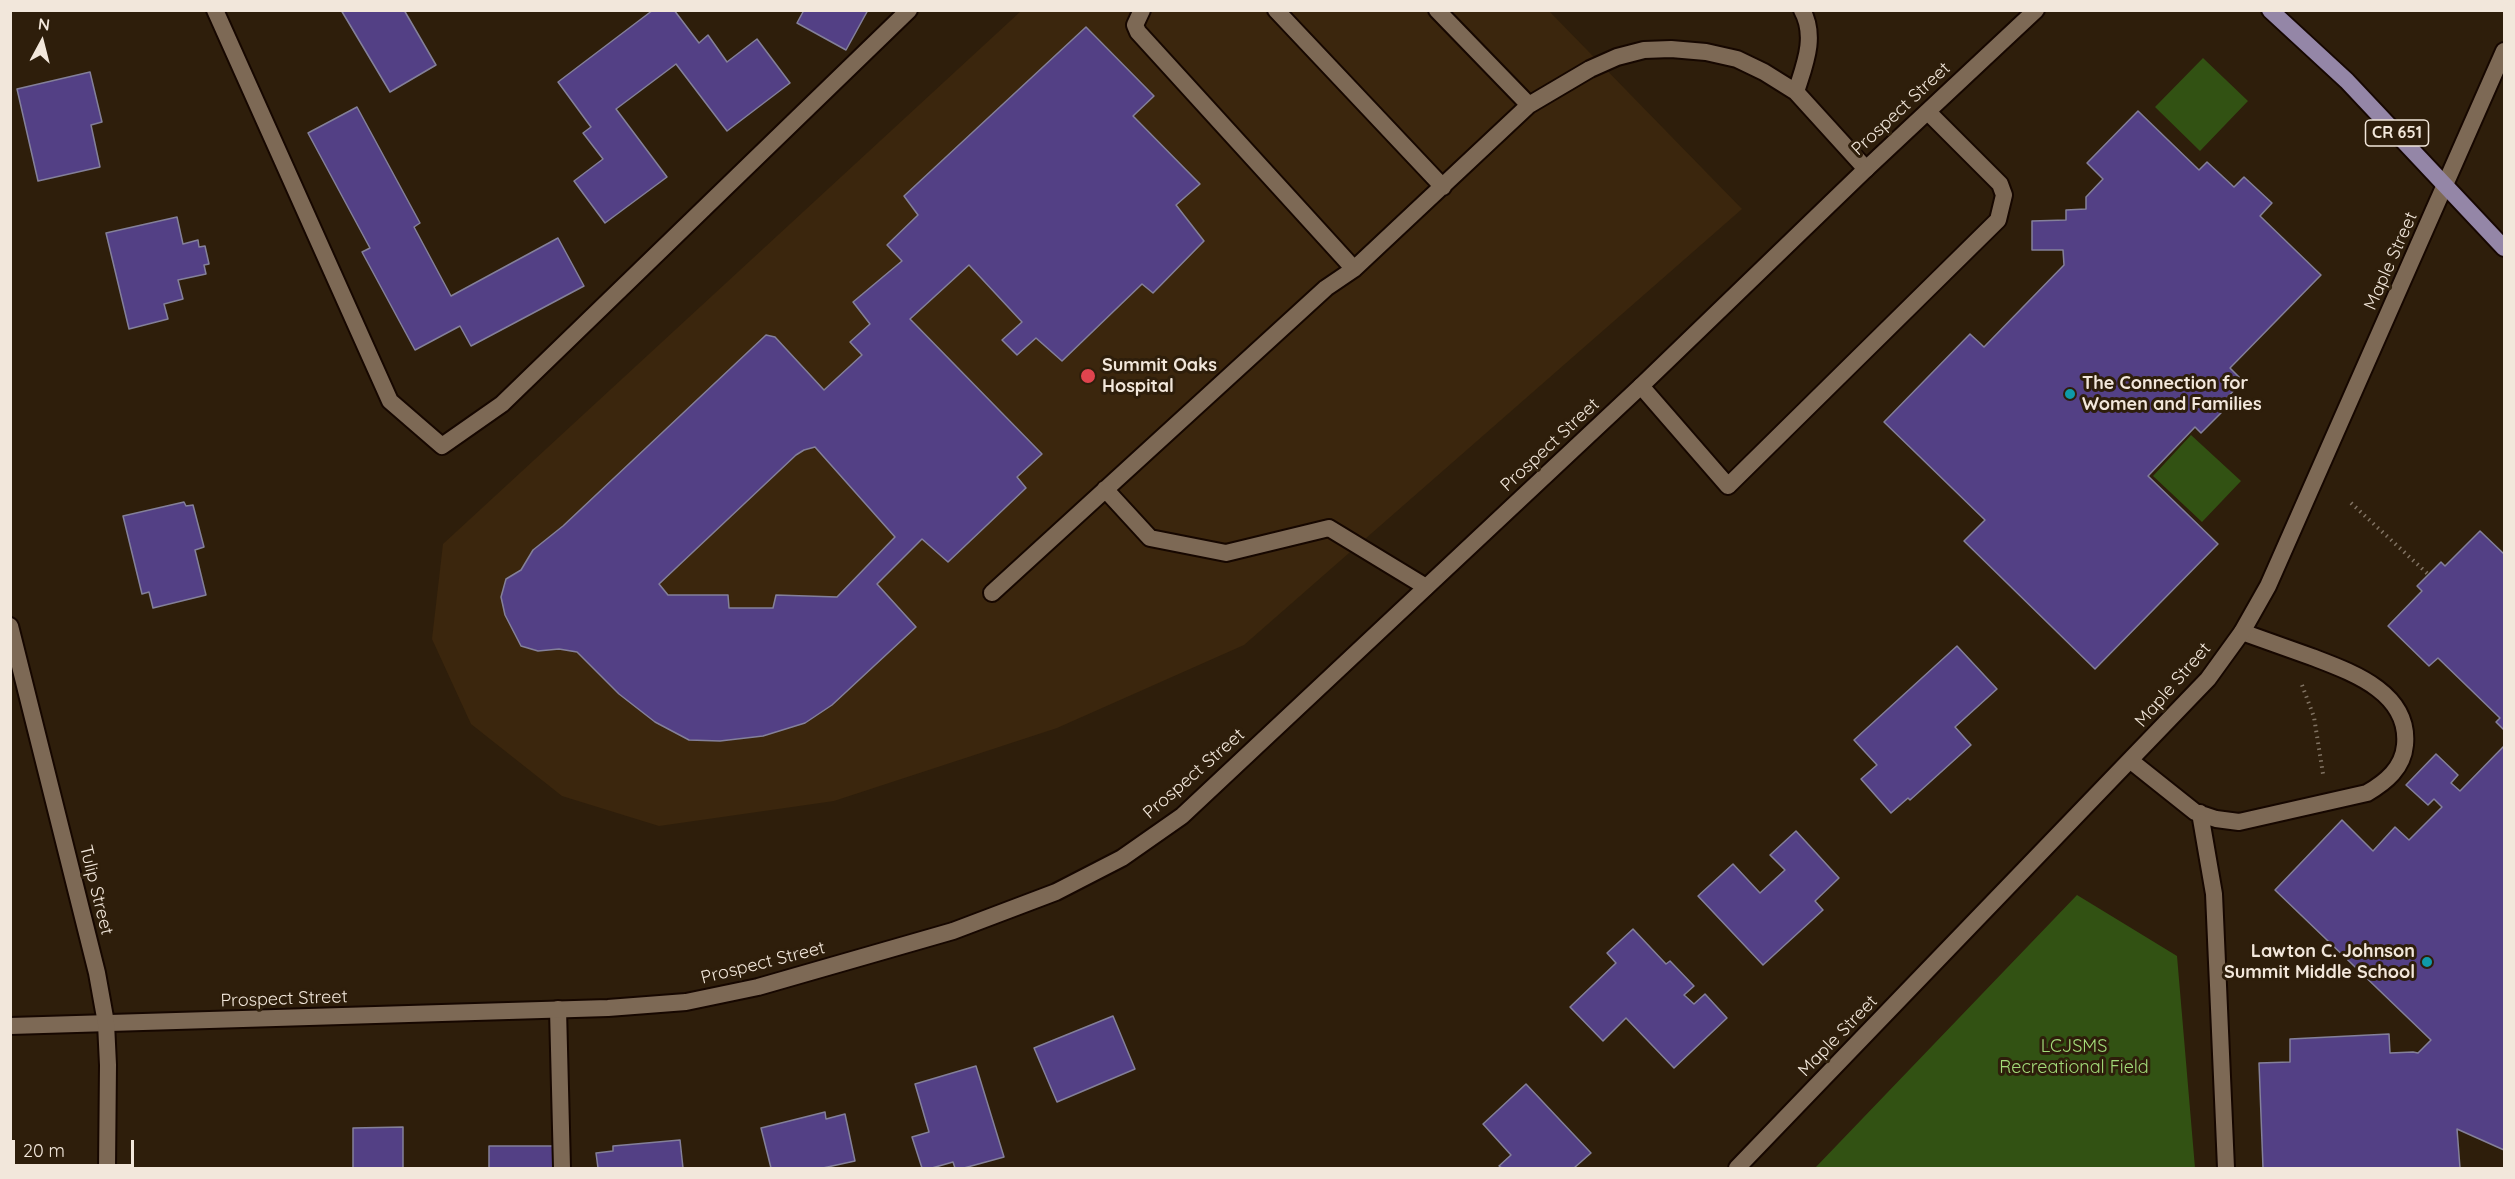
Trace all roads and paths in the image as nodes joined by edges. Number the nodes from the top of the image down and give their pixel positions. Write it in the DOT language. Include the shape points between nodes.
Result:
graph roads {
  1 [pos="216,10"];
  2 [pos="909,10"];
  3 [pos="1142,10"];
  4 [pos="1276,10"];
  5 [pos="1437,10"];
  6 [pos="1802,10"];
  7 [pos="2036,10"];
  8 [pos="2270,10"];
  9 [pos="2505,51"];
  10 [pos="1796,92"];
  11 [pos="1529,105"];
  12 [pos="1928,112"];
  13 [pos="1866,170"];
  14 [pos="2446,184"];
  15 [pos="1443,187"];
  16 [pos="2505,248"];
  17 [pos="1354,269"];
  18 [pos="1641,386"];
  19 [pos="1105,489"];
  20 [pos="2351,503"];
  21 [pos="2429,575"];
  22 [pos="1426,587"];
  23 [pos="992,593"];
  24 [pos="10,626"];
  25 [pos="2242,632"];
  26 [pos="2287,648"];
  27 [pos="2131,761"];
  28 [pos="2328,801"];
  29 [pos="2200,813"];
  30 [pos="558,1009"];
  31 [pos="106,1023"];
  32 [pos="10,1026"];
  33 [pos="106,1168"];
  34 [pos="562,1168"];
  35 [pos="1737,1168"];
  36 [pos="2226,1168"];
  1 -- 2 [label="street" via="390,402 442,446 502,404"];
  3 -- 17 [label="street" via="1135,25 1138,33"];
  4 -- 15 [label="street"];
  5 -- 11 [label="street"];
  6 -- 10 [label="street" via="1809,26 1808,53"];
  7 -- 12 [label="street, Prospect Street"];
  8 -- 14 [label="main road, CR 651" via="2347,81"];
  9 -- 14 [label="street, Maple Street"];
  10 -- 11 [label="street" via="1737,59 1706,52 1644,50 1590,69"];
  10 -- 13 [label="street"];
  11 -- 15 [label="street"];
  12 -- 13 [label="street, Prospect Street"];
  12 -- 18 [label="street" via="2000,184 2004,195 1998,220 1728,486"];
  13 -- 18 [label="street, Prospect Street"];
  14 -- 16 [label="main road, CR 651"];
  14 -- 25 [label="street, Maple Street" via="2268,586"];
  15 -- 17 [label="street"];
  17 -- 19 [label="street" via="1326,288"];
  18 -- 22 [label="street, Prospect Street"];
  19 -- 22 [label="street" via="1150,538 1226,553 1329,528"];
  19 -- 23 [label="street"];
  20 -- 21 [label="path"];
  22 -- 30 [label="street, Prospect Street" via="1182,816 1122,858 1056,892 946,933 758,987 686,1002"];
  24 -- 31 [label="street, Tulip Street" via="97,973"];
  25 -- 26 [label="street"];
  25 -- 27 [label="street, Maple Street" via="2208,679"];
  26 -- 28 [label="path" via="2314,717"];
  26 -- 28 [label="street" via="2368,682 2396,707 2403,722 2404,756 2393,773 2367,793"];
  27 -- 29 [label="street"];
  27 -- 35 [label="street, Maple Street"];
  28 -- 29 [label="street" via="2239,822"];
  29 -- 36 [label="street" via="2214,894"];
  30 -- 31 [label="street, Prospect Street"];
  30 -- 34 [label="street"];
  31 -- 32 [label="street, Prospect Street"];
  31 -- 33 [label="street, Tulip Street"];
}
